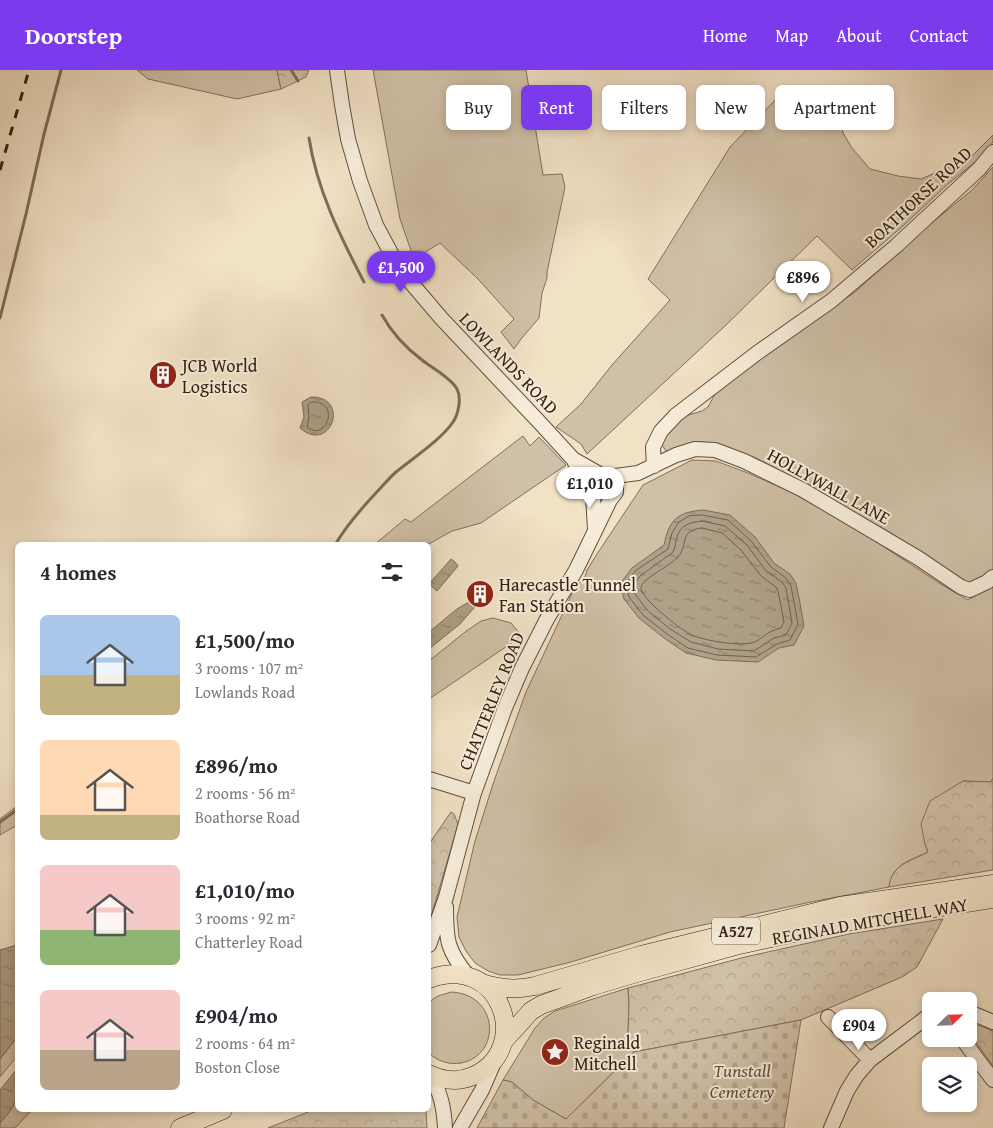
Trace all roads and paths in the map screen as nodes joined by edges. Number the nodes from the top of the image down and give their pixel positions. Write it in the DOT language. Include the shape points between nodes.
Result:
graph roads {
  1 [pos="337,70"];
  2 [pos="993,152"];
  3 [pos="573,460"];
  4 [pos="654,466"];
  5 [pos="638,473"];
  6 [pos="606,476"];
  7 [pos="592,493"];
  8 [pos="613,497"];
  9 [pos="595,530"];
  10 [pos="993,577"];
  11 [pos="431,780"];
  12 [pos="474,793"];
  13 [pos="993,884"];
  14 [pos="446,897"];
  15 [pos="993,899"];
  16 [pos="431,939"];
  17 [pos="431,978"];
  18 [pos="475,980"];
  19 [pos="978,1016"];
  20 [pos="835,1019"];
  21 [pos="922,1021"];
  22 [pos="993,1022"];
  23 [pos="969,1048"];
  24 [pos="500,1049"];
  25 [pos="870,1060"];
  26 [pos="431,1075"];
  27 [pos="431,1076"];
  28 [pos="993,1080"];
  29 [pos="218,1112"];
  30 [pos="180,1128"];
  31 [pos="445,1128"];
  32 [pos="460,1128"];
  33 [pos="831,1128"];
  1 -- 3 [label="street, LOWLANDS ROAD" via="348,139 360,181 376,225 392,255 441,318"];
  2 -- 4 [label="street, BOATHORSE ROAD" via="903,239 831,301 756,353 676,415 661,431 653,447"];
  3 -- 6 [label="street, LOWLANDS ROAD"];
  3 -- 7 [label="street, LOWLANDS ROAD"];
  4 -- 5 [label="street, HOLLYWALL LANE"];
  4 -- 10 [label="street, HOLLYWALL LANE" via="695,449 715,450 803,490 961,587 970,590"];
  5 -- 6 [label="street, HOLLYWALL LANE"];
  5 -- 8 [label="street, HOLLYWALL LANE"];
  6 -- 7 [label="street" via="593,482"];
  6 -- 8 [label="street" via="616,484"];
  7 -- 8 [label="street" via="602,501"];
  7 -- 9 [label="street, CHATTERLEY ROAD"];
  8 -- 9 [label="street, CHATTERLEY ROAD"];
  9 -- 12 [label="street, CHATTERLEY ROAD" via="520,673"];
  11 -- 12 [label="street"];
  12 -- 14 [label="street, CHATTERLEY ROAD"];
  13 -- 18 [label="main road, REGINALD MITCHELL WAY / A527" via="840,906 641,955 535,986 499,988"];
  14 -- 16 [label="street, CHATTERLEY ROAD"];
  14 -- 18 [label="street, CHATTERLEY ROAD" via="449,945 454,957"];
  15 -- 24 [label="main road, REGINALD MITCHELL WAY / A527" via="844,922 637,972 541,1005 522,1020"];
  17 -- 18 [label="main road, A527" via="448,974"];
  18 -- 24 [label="main road" via="491,990 501,1005 505,1030"];
  19 -- 22 [label="street"];
  20 -- 25 [label="street"];
  21 -- 25 [label="street"];
  23 -- 28 [label="street"];
  24 -- 26 [label="main road, A527" via="486,1068 470,1077 452,1080"];
  24 -- 32 [label="street"];
  25 -- 33 [label="street" via="856,1075"];
  27 -- 31 [label="street" via="440,1095"];
  29 -- 30 [label="main road"];
}
